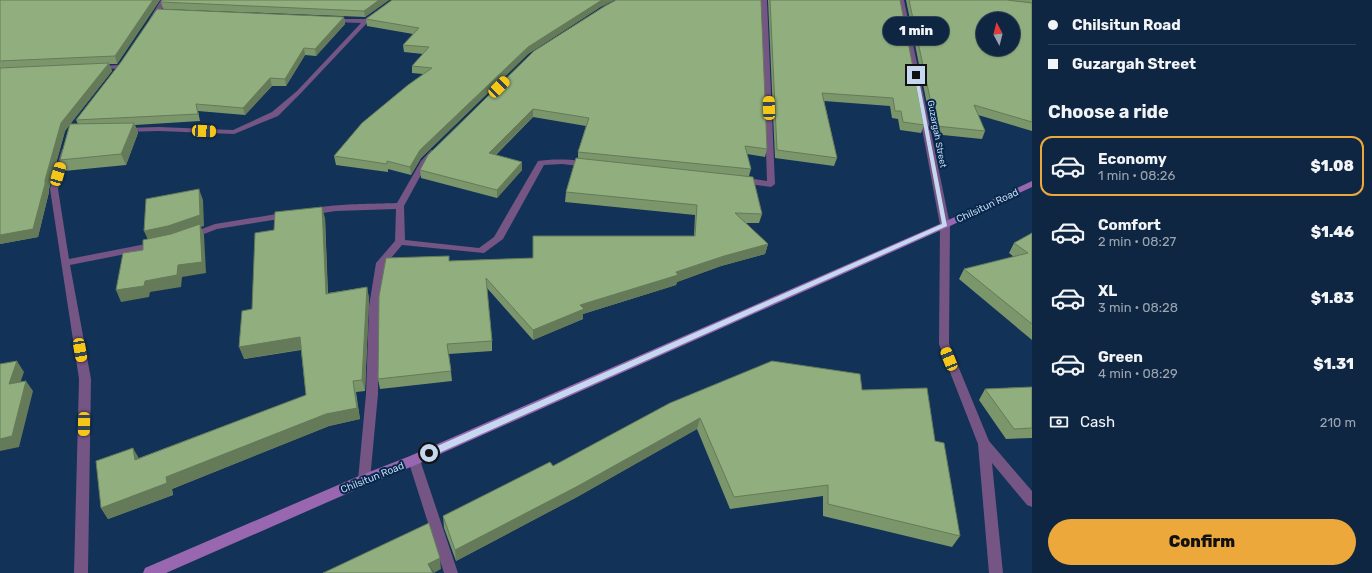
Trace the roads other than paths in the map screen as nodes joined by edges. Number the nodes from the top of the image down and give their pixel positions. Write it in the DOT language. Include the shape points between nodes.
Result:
graph roads {
  1 [pos="164,0"];
  2 [pos="396,0"];
  3 [pos="764,0"];
  4 [pos="901,0"];
  5 [pos="327,19"];
  6 [pos="366,21"];
  7 [pos="145,30"];
  8 [pos="88,69"];
  9 [pos="111,79"];
  10 [pos="115,130"];
  11 [pos="68,138"];
  12 [pos="442,144"];
  13 [pos="601,166"];
  14 [pos="732,180"];
  15 [pos="1032,184"];
  16 [pos="400,206"];
  17 [pos="945,225"];
  18 [pos="181,239"];
  19 [pos="400,242"];
  20 [pos="167,243"];
  21 [pos="65,263"];
  22 [pos="984,444"];
  23 [pos="414,460"];
  24 [pos="364,480"];
  25 [pos="1032,500"];
  26 [pos="81,573"];
  27 [pos="150,573"];
  28 [pos="451,573"];
  29 [pos="996,573"];
  1 -- 7 [label="street" via="162,12"];
  2 -- 6 [label="street"];
  3 -- 14 [label="street" via="771,184"];
  4 -- 17 [label="street, Guzargah Street"];
  5 -- 6 [label="street"];
  6 -- 10 [label="street" via="275,114 234,132"];
  8 -- 9 [label="street" via="122,64"];
  11 -- 21 [label="street" via="54,188"];
  12 -- 16 [label="street" via="425,161"];
  13 -- 19 [label="street" via="562,162 541,163 498,239 481,251"];
  15 -- 17 [label="main road, Chilsitun Road"];
  16 -- 18 [label="street" via="336,208 215,227"];
  16 -- 19 [label="street"];
  17 -- 22 [label="street, Guzargah Street" via="944,344"];
  17 -- 23 [label="main road, Chilsitun Road"];
  19 -- 24 [label="street" via="381,263 374,306 372,394"];
  20 -- 21 [label="street"];
  21 -- 26 [label="street" via="85,379"];
  22 -- 25 [label="street"];
  22 -- 29 [label="street"];
  23 -- 24 [label="main road, Chilsitun Road"];
  23 -- 28 [label="street"];
  24 -- 27 [label="main road, Chilsitun Road"];
}
